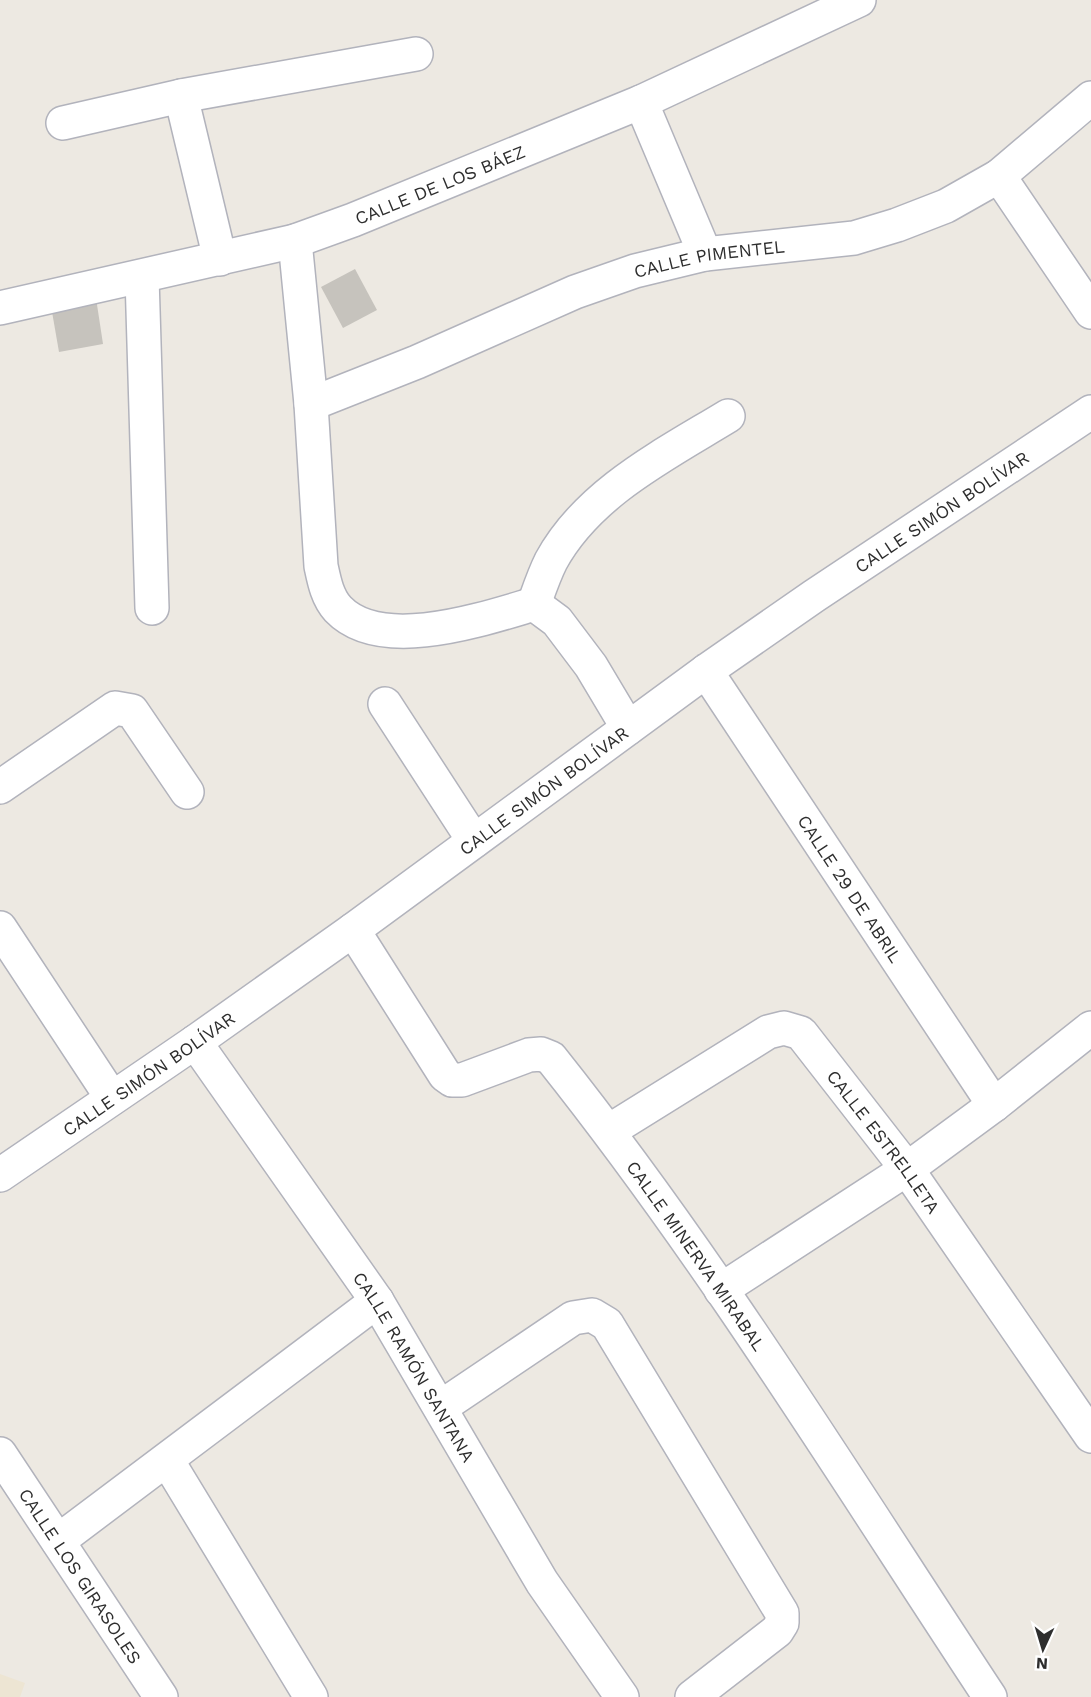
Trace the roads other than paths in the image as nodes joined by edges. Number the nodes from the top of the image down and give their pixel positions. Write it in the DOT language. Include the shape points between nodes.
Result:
graph roads {
  1 [pos="841,3"];
  2 [pos="416,54"];
  3 [pos="181,96"];
  4 [pos="1091,98"];
  5 [pos="641,102"];
  6 [pos="63,123"];
  7 [pos="999,176"];
  8 [pos="295,241"];
  9 [pos="705,254"];
  10 [pos="219,259"];
  11 [pos="142,277"];
  12 [pos="0,308"];
  13 [pos="1091,312"];
  14 [pos="311,404"];
  15 [pos="1091,412"];
  16 [pos="729,416"];
  17 [pos="534,604"];
  18 [pos="152,608"];
  19 [pos="706,671"];
  20 [pos="385,704"];
  21 [pos="628,728"];
  22 [pos="0,787"];
  23 [pos="188,792"];
  24 [pos="474,841"];
  25 [pos="0,928"];
  26 [pos="352,930"];
  27 [pos="1091,1028"];
  28 [pos="195,1042"];
  29 [pos="112,1098"];
  30 [pos="994,1105"];
  31 [pos="609,1131"];
  32 [pos="907,1169"];
  33 [pos="0,1175"];
  34 [pos="721,1290"];
  35 [pos="377,1301"];
  36 [pos="441,1407"];
  37 [pos="1091,1436"];
  38 [pos="0,1454"];
  39 [pos="167,1460"];
  40 [pos="58,1541"];
  41 [pos="161,1697"];
  42 [pos="311,1697"];
  43 [pos="622,1697"];
  44 [pos="692,1697"];
  45 [pos="990,1697"];
  1 -- 5 [label="street, CALLE DE LOS BÁEZ"];
  2 -- 3 [label="street"];
  3 -- 6 [label="street"];
  3 -- 10 [label="street"];
  4 -- 7 [label="street, CALLE PIMENTEL"];
  5 -- 8 [label="street, CALLE DE LOS BÁEZ"];
  5 -- 9 [label="street"];
  7 -- 9 [label="street, CALLE PIMENTEL" via="946,206 854,237"];
  7 -- 13 [label="street"];
  8 -- 10 [label="street, CALLE DE LOS BÁEZ"];
  8 -- 14 [label="street"];
  9 -- 14 [label="street, CALLE PIMENTEL" via="604,281"];
  10 -- 11 [label="street, CALLE DE LOS BÁEZ"];
  11 -- 12 [label="street, CALLE DE LOS BÁEZ"];
  11 -- 18 [label="street"];
  14 -- 17 [label="street" via="321,566 326,587 338,608 360,624 391,631 450,626"];
  15 -- 19 [label="street, CALLE SIMÓN BOLÍVAR"];
  16 -- 17 [label="street" via="645,467 589,511 551,561"];
  17 -- 21 [label="street" via="564,630"];
  19 -- 21 [label="street, CALLE SIMÓN BOLÍVAR"];
  19 -- 30 [label="street, CALLE 29 DE ABRIL"];
  20 -- 24 [label="street"];
  21 -- 24 [label="street, CALLE SIMÓN BOLÍVAR"];
  22 -- 23 [label="street" via="115,708 123,708 132,711"];
  24 -- 26 [label="street, CALLE SIMÓN BOLÍVAR"];
  25 -- 29 [label="street"];
  26 -- 28 [label="street, CALLE SIMÓN BOLÍVAR"];
  26 -- 31 [label="street, CALLE MINERVA MIRABAL" via="446,1075 462,1080 541,1054 550,1058"];
  27 -- 30 [label="street"];
  28 -- 29 [label="street, CALLE SIMÓN BOLÍVAR"];
  28 -- 35 [label="street, CALLE RAMÓN SANTANA"];
  29 -- 33 [label="street, CALLE SIMÓN BOLÍVAR"];
  30 -- 32 [label="street"];
  31 -- 32 [label="street, CALLE ESTRELLETA" via="768,1032 784,1028 801,1033"];
  31 -- 34 [label="street, CALLE MINERVA MIRABAL"];
  32 -- 34 [label="street"];
  32 -- 37 [label="street, CALLE ESTRELLETA"];
  34 -- 45 [label="street, CALLE MINERVA MIRABAL"];
  35 -- 36 [label="street, CALLE RAMÓN SANTANA"];
  35 -- 39 [label="street"];
  36 -- 43 [label="street, CALLE RAMÓN SANTANA" via="542,1582"];
  36 -- 44 [label="street" via="573,1318 592,1315 607,1324 782,1613 777,1631"];
  38 -- 40 [label="street, CALLE LOS GIRASOLES"];
  39 -- 40 [label="street"];
  39 -- 42 [label="street"];
  40 -- 41 [label="street, CALLE LOS GIRASOLES"];
}
